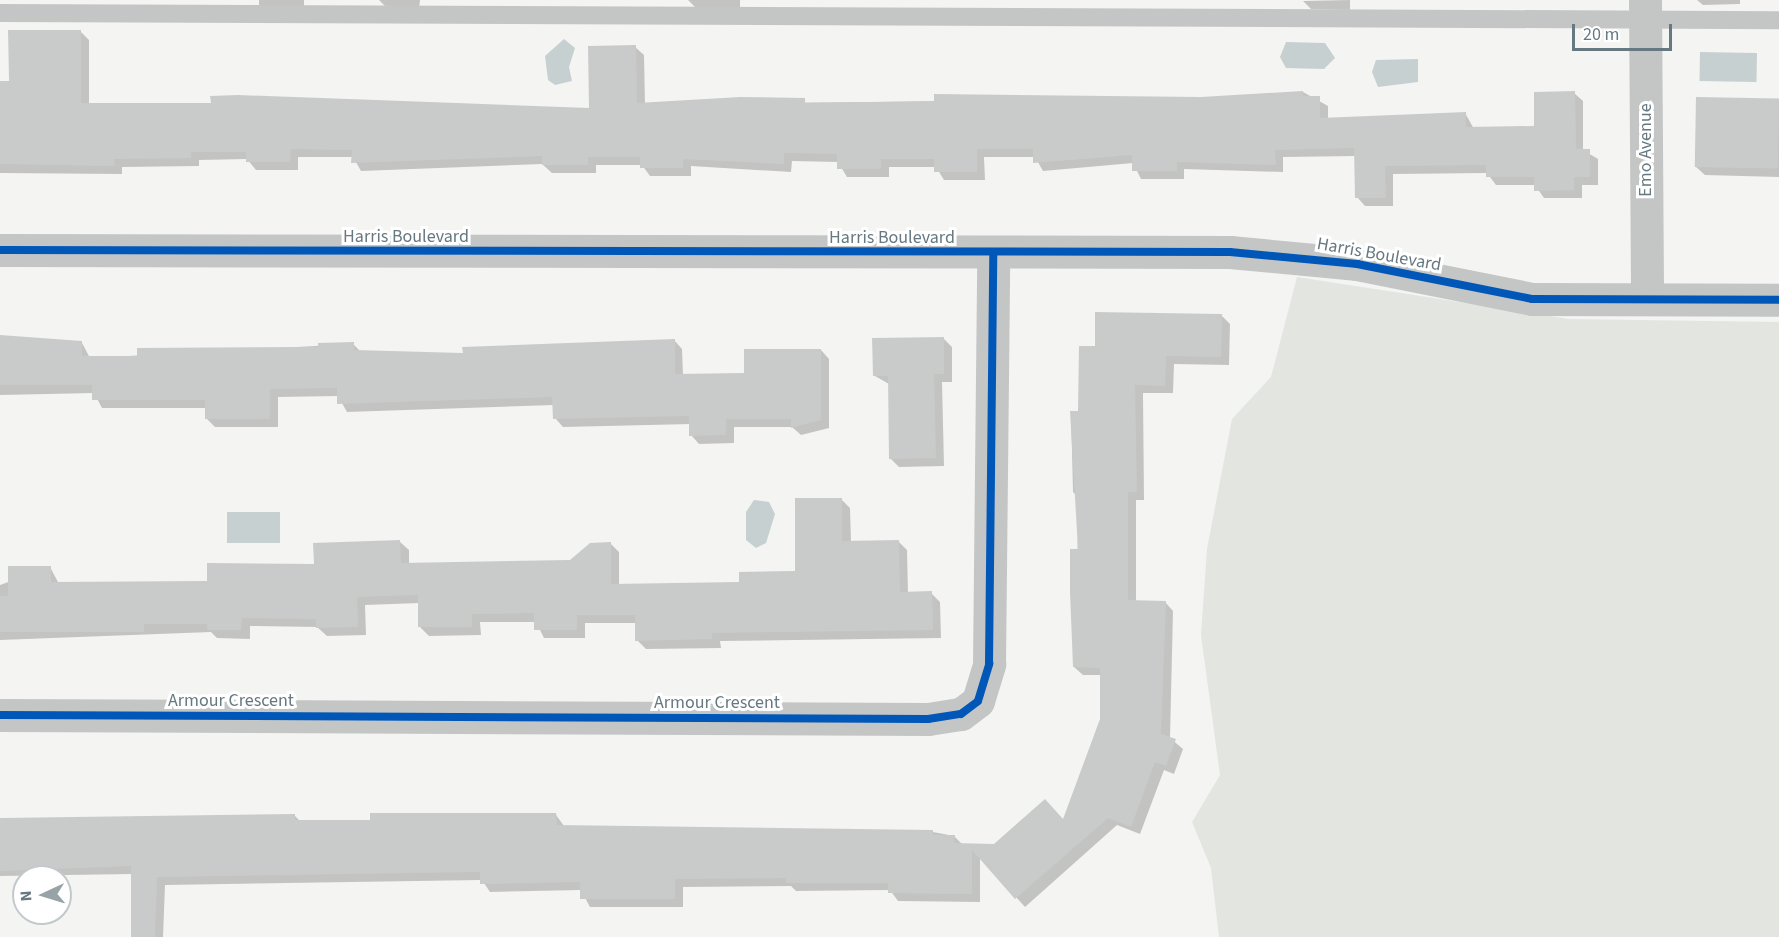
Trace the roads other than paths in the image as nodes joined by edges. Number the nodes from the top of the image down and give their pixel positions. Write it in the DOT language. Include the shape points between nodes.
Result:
graph roads {
  1 [pos="1645,9"];
  2 [pos="0,13"];
  3 [pos="1779,20"];
  4 [pos="0,250"];
  5 [pos="993,254"];
  6 [pos="1647,299"];
  7 [pos="1779,300"];
  8 [pos="0,715"];
  1 -- 2 [label="lane"];
  1 -- 3 [label="lane"];
  1 -- 6 [label="street, Emo Avenue"];
  4 -- 5 [label="street, Harris Boulevard"];
  5 -- 6 [label="street, Harris Boulevard" via="1295,255 1411,273 1501,296"];
  5 -- 8 [label="street, Armour Crescent" via="991,644 983,692 961,714 928,719"];
  6 -- 7 [label="street, Harris Boulevard"];
}
